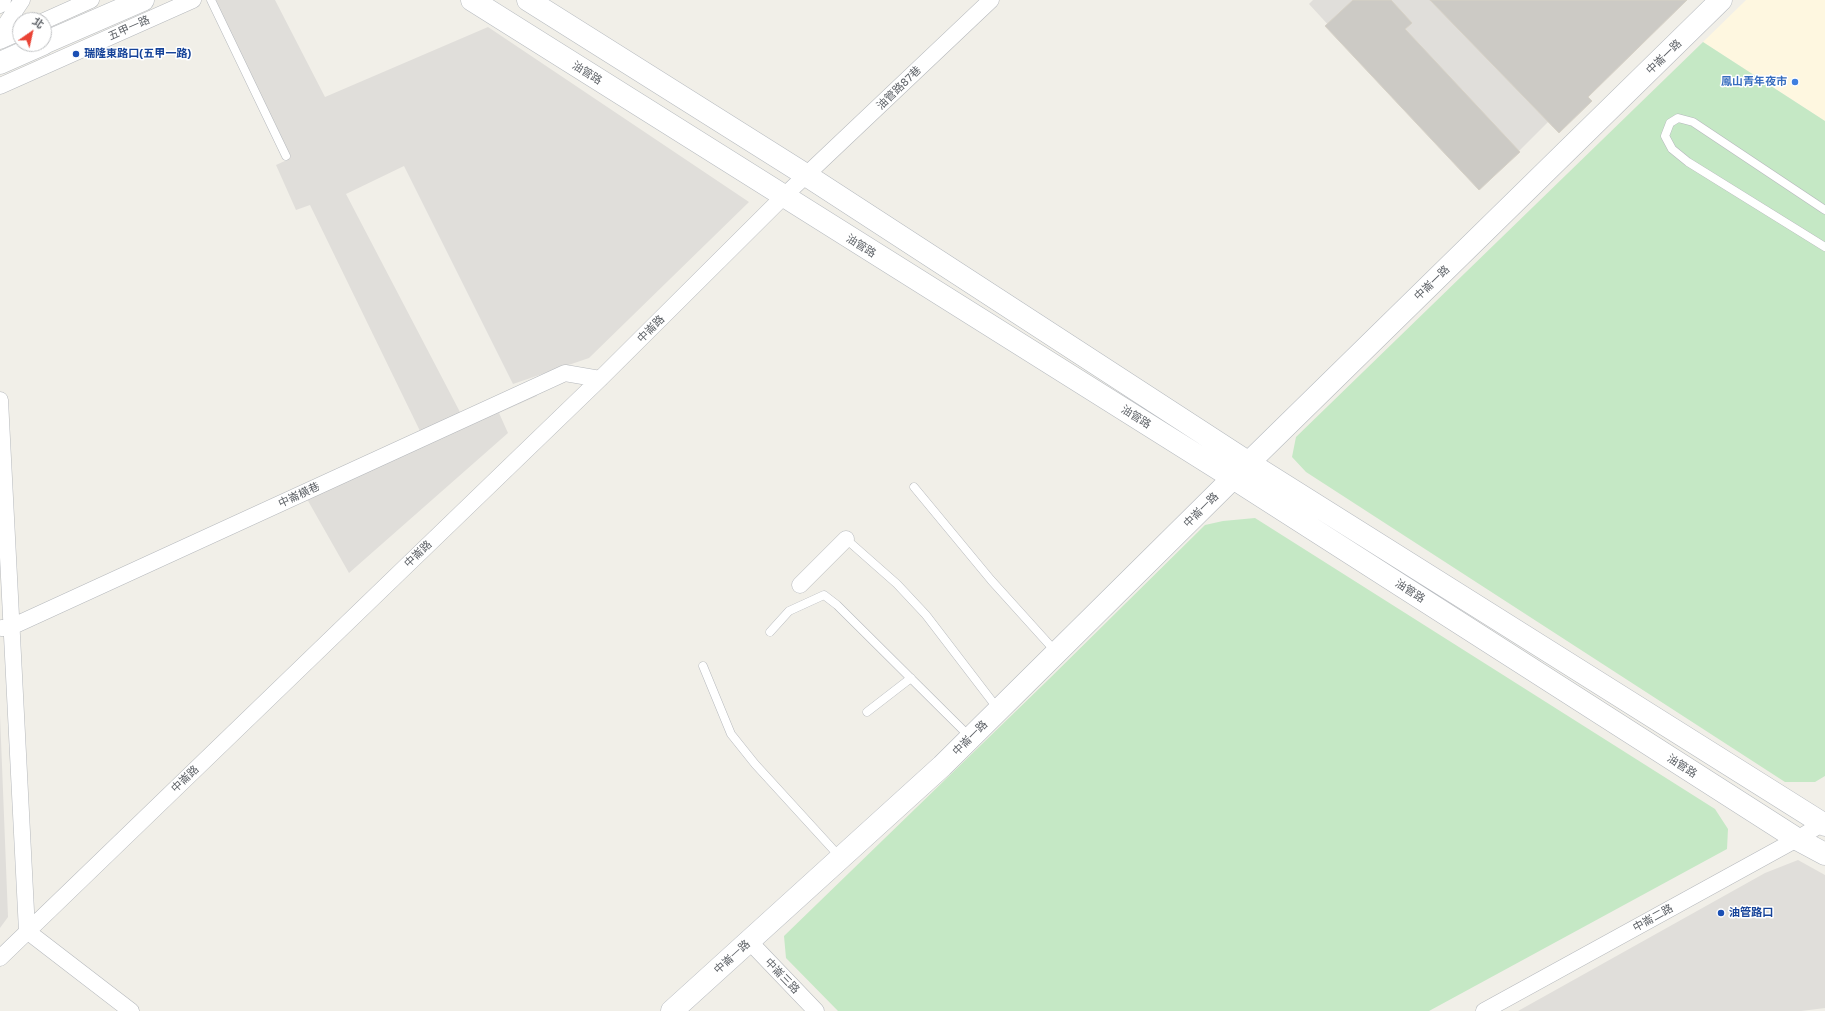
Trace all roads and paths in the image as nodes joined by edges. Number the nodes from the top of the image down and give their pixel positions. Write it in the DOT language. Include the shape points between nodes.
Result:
graph roads {
  1 [pos="3,0"];
  2 [pos="22,0"];
  3 [pos="91,0"];
  4 [pos="143,0"];
  5 [pos="193,0"];
  6 [pos="211,0"];
  7 [pos="472,0"];
  8 [pos="528,0"];
  9 [pos="991,0"];
  10 [pos="1721,0"];
  11 [pos="0,4"];
  12 [pos="52,17"];
  13 [pos="0,29"];
  14 [pos="12,36"];
  15 [pos="52,40"];
  16 [pos="0,41"];
  17 [pos="25,52"];
  18 [pos="0,63"];
  19 [pos="0,86"];
  20 [pos="286,156"];
  21 [pos="806,175"];
  22 [pos="783,197"];
  23 [pos="1825,210"];
  24 [pos="1825,247"];
  25 [pos="600,379"];
  26 [pos="0,400"];
  27 [pos="1249,463"];
  28 [pos="1233,478"];
  29 [pos="914,487"];
  30 [pos="846,539"];
  31 [pos="800,585"];
  32 [pos="5,628"];
  33 [pos="770,632"];
  34 [pos="1057,652"];
  35 [pos="703,666"];
  36 [pos="912,678"];
  37 [pos="998,710"];
  38 [pos="867,712"];
  39 [pos="971,737"];
  40 [pos="1824,824"];
  41 [pos="1797,839"];
  42 [pos="1825,854"];
  43 [pos="841,857"];
  44 [pos="27,930"];
  45 [pos="749,941"];
  46 [pos="0,958"];
  47 [pos="131,1011"];
  48 [pos="672,1011"];
  49 [pos="816,1011"];
  50 [pos="1484,1011"];
  1 -- 11 [label="street"];
  2 -- 13 [label="street"];
  3 -- 12 [label="street"];
  4 -- 15 [label="street, 五甲一路"];
  5 -- 19 [label="street, 五甲一路"];
  6 -- 20 [label="lane"];
  7 -- 22 [label="street, 油管路"];
  8 -- 21 [label="street, 油管路"];
  9 -- 21 [label="street, 油管路87巷"];
  10 -- 27 [label="street, 中崙一路"];
  14 -- 16 [label="street"];
  17 -- 18 [label="street, 五甲一路"];
  21 -- 22 [label="street, 中崙路"];
  21 -- 27 [label="street, 油管路"];
  22 -- 25 [label="street, 中崙路"];
  22 -- 28 [label="street, 油管路"];
  23 -- 24 [label="lane" via="1693,122 1678,118 1670,123 1665,136 1672,148 1688,162"];
  25 -- 32 [label="street, 中崙橫巷" via="565,373"];
  25 -- 44 [label="street, 中崙路"];
  26 -- 32 [label="street"];
  27 -- 28 [label="street, 中崙一路"];
  27 -- 40 [label="street, 油管路"];
  28 -- 34 [label="street, 中崙一路"];
  28 -- 41 [label="street, 油管路"];
  29 -- 34 [label="lane" via="991,580"];
  30 -- 31 [label="street"];
  30 -- 37 [label="lane" via="897,584 926,615"];
  32 -- 44 [label="street"];
  33 -- 36 [label="lane" via="789,611 824,595"];
  34 -- 37 [label="street, 中崙一路"];
  35 -- 43 [label="lane" via="731,734 755,764"];
  36 -- 38 [label="lane"];
  36 -- 39 [label="lane"];
  37 -- 39 [label="street, 中崙一路"];
  39 -- 43 [label="street, 中崙一路"];
  40 -- 41 [label="street, 中崙二路"];
  41 -- 42 [label="street, 油管路"];
  41 -- 50 [label="street, 中崙二路"];
  43 -- 45 [label="street, 中崙一路"];
  44 -- 46 [label="street, 中崙路"];
  44 -- 47 [label="street"];
  45 -- 48 [label="street, 中崙一路"];
  45 -- 49 [label="street, 中崙三路"];
}
